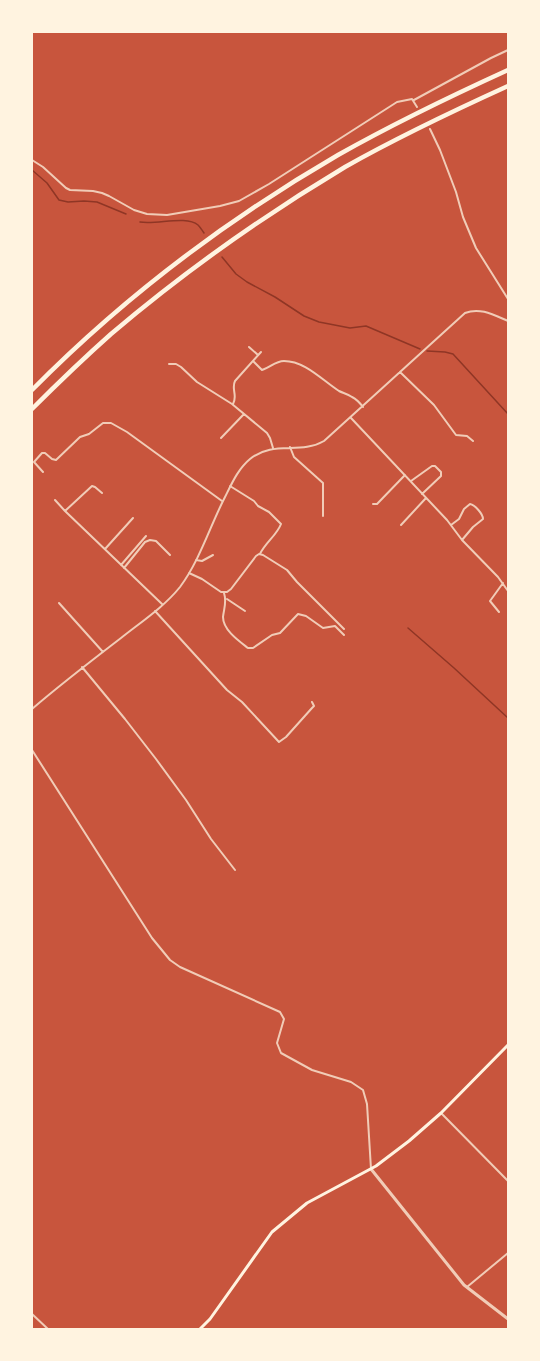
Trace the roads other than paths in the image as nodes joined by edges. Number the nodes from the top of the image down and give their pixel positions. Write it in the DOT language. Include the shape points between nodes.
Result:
graph roads {
  1 [pos="508,50"];
  2 [pos="508,70"];
  3 [pos="508,86"];
  4 [pos="414,100"];
  5 [pos="417,107"];
  6 [pos="430,129"];
  7 [pos="32,160"];
  8 [pos="508,299"];
  9 [pos="508,321"];
  10 [pos="249,347"];
  11 [pos="253,361"];
  12 [pos="169,364"];
  13 [pos="400,372"];
  14 [pos="32,390"];
  15 [pos="232,404"];
  16 [pos="363,407"];
  17 [pos="32,409"];
  18 [pos="244,414"];
  19 [pos="351,417"];
  20 [pos="221,438"];
  21 [pos="473,441"];
  22 [pos="290,447"];
  23 [pos="273,448"];
  24 [pos="44,472"];
  25 [pos="405,475"];
  26 [pos="411,481"];
  27 [pos="230,486"];
  28 [pos="102,493"];
  29 [pos="422,494"];
  30 [pos="426,498"];
  31 [pos="55,500"];
  32 [pos="222,501"];
  33 [pos="373,504"];
  34 [pos="65,511"];
  35 [pos="323,516"];
  36 [pos="133,518"];
  37 [pos="401,525"];
  38 [pos="451,525"];
  39 [pos="147,536"];
  40 [pos="462,540"];
  41 [pos="105,549"];
  42 [pos="260,554"];
  43 [pos="170,555"];
  44 [pos="213,555"];
  45 [pos="196,560"];
  46 [pos="123,566"];
  47 [pos="189,573"];
  48 [pos="503,583"];
  49 [pos="508,591"];
  50 [pos="224,593"];
  51 [pos="226,598"];
  52 [pos="59,603"];
  53 [pos="162,604"];
  54 [pos="155,611"];
  55 [pos="245,611"];
  56 [pos="499,612"];
  57 [pos="344,629"];
  58 [pos="344,635"];
  59 [pos="103,652"];
  60 [pos="82,667"];
  61 [pos="312,702"];
  62 [pos="32,709"];
  63 [pos="32,750"];
  64 [pos="235,870"];
  65 [pos="508,1045"];
  66 [pos="441,1113"];
  67 [pos="371,1169"];
  68 [pos="508,1181"];
  69 [pos="508,1253"];
  70 [pos="467,1287"];
  71 [pos="32,1314"];
  72 [pos="508,1319"];
  73 [pos="50,1329"];
  74 [pos="199,1329"];
  1 -- 4 [label="street"];
  2 -- 14 [label="highway" via="347,150 260,204 139,293"];
  3 -- 17 [label="highway" via="346,167 252,227 111,334"];
  4 -- 5 [label="street"];
  4 -- 7 [label="street" via="396,102 269,184 239,201 220,206 147,214 102,193 70,190"];
  6 -- 8 [label="street" via="476,248"];
  9 -- 13 [label="street" via="482,311 465,314"];
  10 -- 11 [label="street" via="259,353"];
  11 -- 15 [label="street" via="234,382 236,397"];
  11 -- 16 [label="street" via="264,370 281,361 302,366"];
  12 -- 15 [label="street" via="179,365 197,382"];
  13 -- 16 [label="street"];
  13 -- 21 [label="street" via="434,405 456,435"];
  15 -- 18 [label="street"];
  16 -- 19 [label="street"];
  18 -- 20 [label="street"];
  18 -- 23 [label="street" via="267,433"];
  19 -- 22 [label="street" via="320,443"];
  19 -- 25 [label="street"];
  22 -- 23 [label="street"];
  22 -- 35 [label="street" via="294,457 323,483"];
  23 -- 27 [label="street" via="249,460"];
  24 -- 32 [label="street" via="34,462 42,453 56,460 80,437 107,422 127,432"];
  25 -- 26 [label="street"];
  25 -- 33 [label="street"];
  26 -- 29 [label="street"];
  26 -- 29 [label="street" via="430,466 441,472"];
  27 -- 32 [label="street"];
  27 -- 42 [label="street" via="280,523 280,529"];
  28 -- 34 [label="street" via="92,486"];
  29 -- 30 [label="street"];
  30 -- 37 [label="street"];
  30 -- 38 [label="street"];
  31 -- 34 [label="street"];
  32 -- 45 [label="street"];
  34 -- 41 [label="street"];
  36 -- 41 [label="street"];
  38 -- 40 [label="street"];
  38 -- 40 [label="street" via="470,504 482,515 483,519"];
  39 -- 46 [label="street"];
  40 -- 48 [label="street"];
  41 -- 46 [label="street"];
  42 -- 50 [label="street"];
  42 -- 57 [label="street" via="287,570"];
  43 -- 46 [label="street" via="150,540"];
  44 -- 45 [label="street"];
  45 -- 47 [label="street"];
  46 -- 53 [label="street"];
  47 -- 50 [label="street"];
  47 -- 53 [label="street"];
  48 -- 49 [label="street"];
  48 -- 56 [label="street" via="490,601"];
  50 -- 51 [label="street"];
  51 -- 55 [label="street"];
  51 -- 58 [label="street" via="224,622 248,648 280,633 301,614 324,628 335,626"];
  52 -- 59 [label="street"];
  53 -- 54 [label="street"];
  54 -- 59 [label="street"];
  54 -- 61 [label="street" via="279,742 314,706"];
  59 -- 60 [label="street"];
  60 -- 62 [label="street"];
  60 -- 64 [label="street" via="156,759"];
  63 -- 67 [label="street" via="170,960 280,1012 284,1019 278,1043 281,1053 363,1090"];
  65 -- 66 [label="main road"];
  66 -- 67 [label="main road"];
  66 -- 68 [label="street"];
  67 -- 70 [label="street"];
  67 -- 74 [label="main road" via="307,1203 272,1232"];
  69 -- 70 [label="street"];
  70 -- 72 [label="street"];
  71 -- 73 [label="street"];
}
